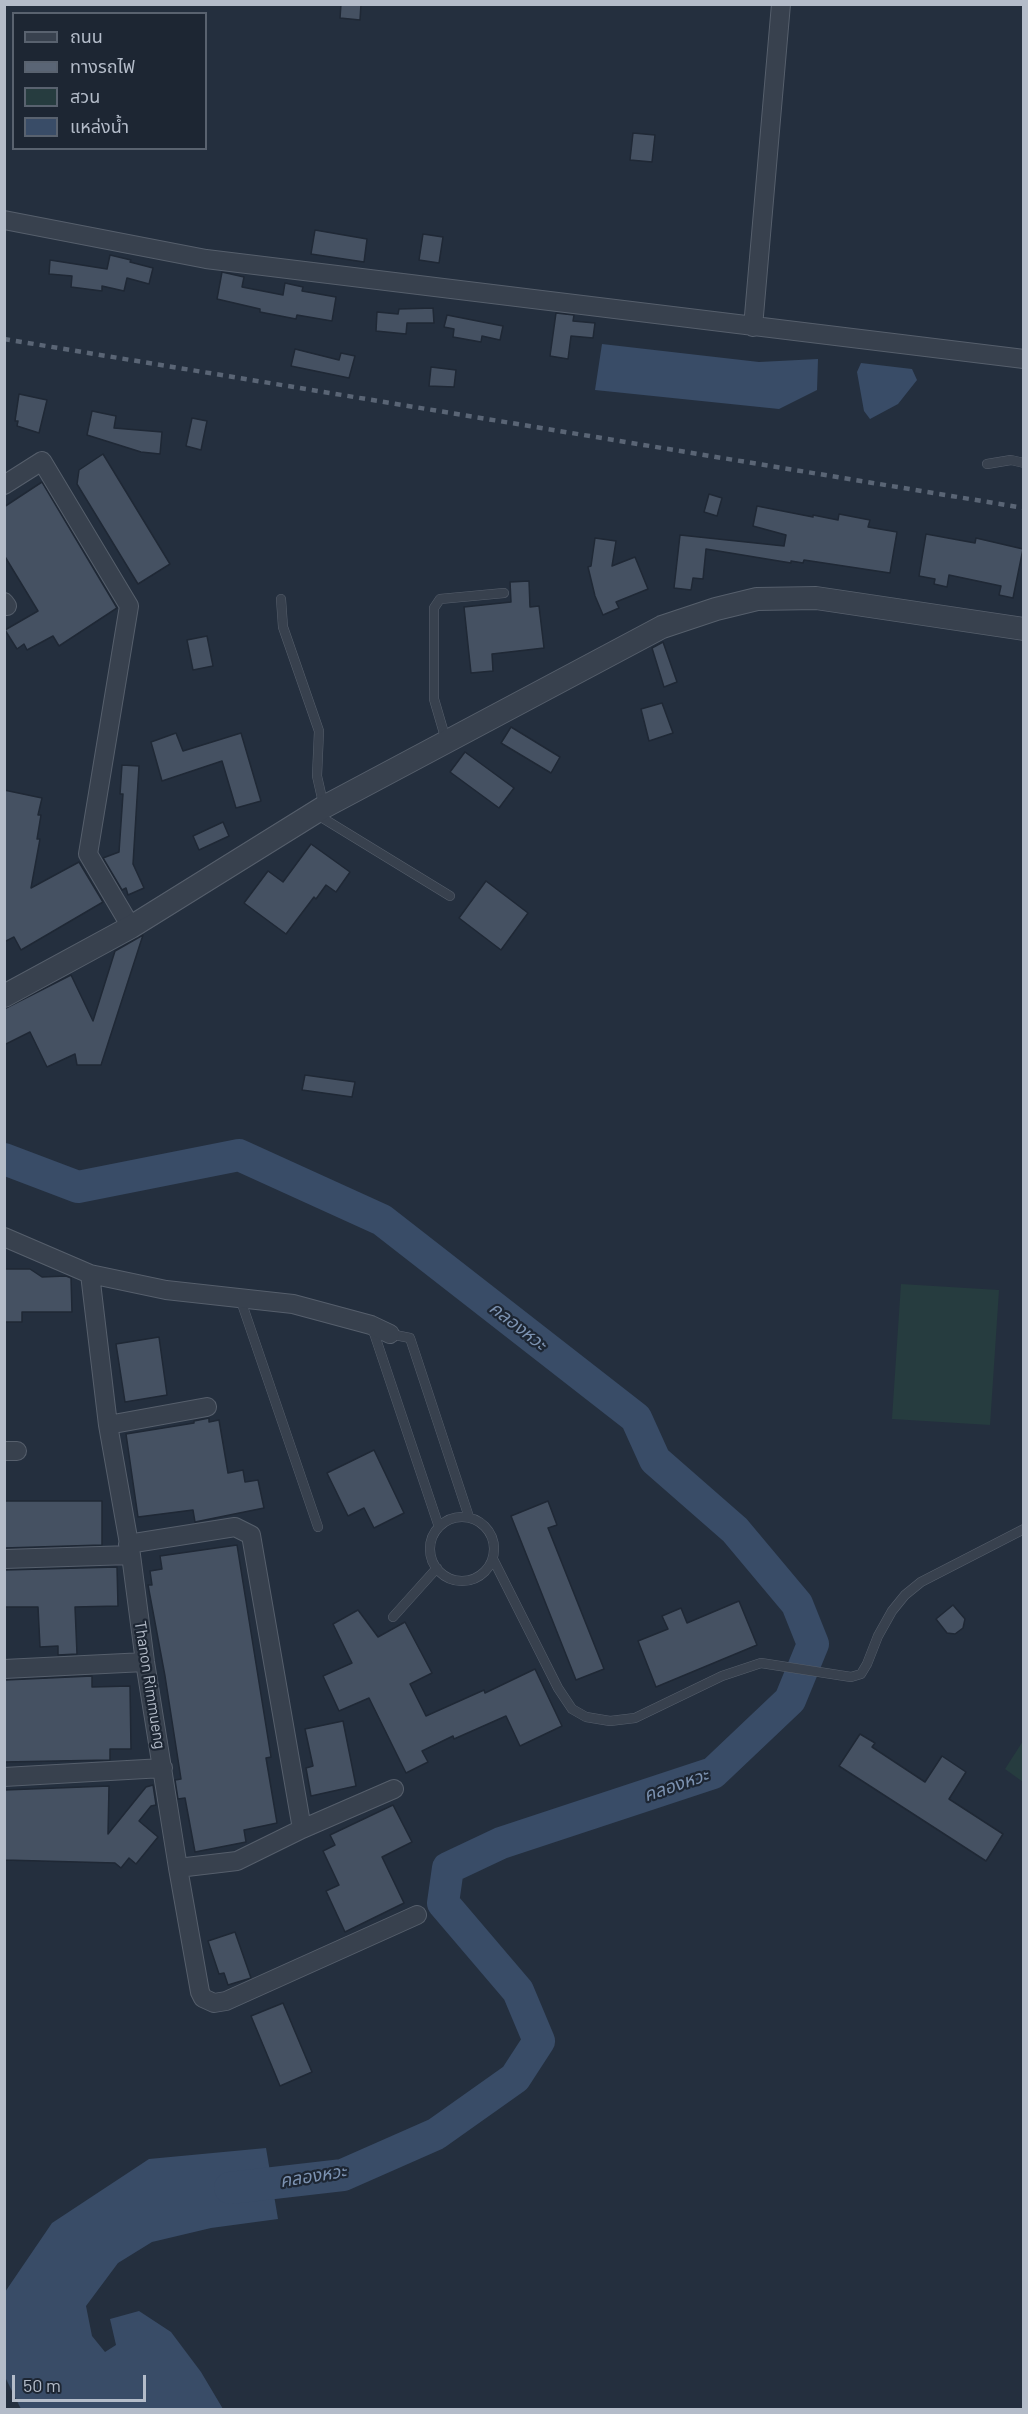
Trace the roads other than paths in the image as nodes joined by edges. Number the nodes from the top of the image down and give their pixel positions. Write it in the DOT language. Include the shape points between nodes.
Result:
graph roads {
  1 [pos="781,4"];
  2 [pos="4,220"];
  3 [pos="753,327"];
  4 [pos="1023,359"];
  5 [pos="1023,463"];
  6 [pos="987,465"];
  7 [pos="4,485"];
  8 [pos="504,593"];
  9 [pos="281,599"];
  10 [pos="1023,629"];
  11 [pos="446,740"];
  12 [pos="319,810"];
  13 [pos="450,896"];
  14 [pos="131,927"];
  15 [pos="4,996"];
  16 [pos="4,1237"];
  17 [pos="90,1274"];
  18 [pos="240,1298"];
  19 [pos="371,1325"];
  20 [pos="390,1334"];
  21 [pos="207,1407"];
  22 [pos="108,1425"];
  23 [pos="469,1517"];
  24 [pos="318,1527"];
  25 [pos="439,1527"];
  26 [pos="1023,1529"];
  27 [pos="130,1550"];
  28 [pos="4,1559"];
  29 [pos="493,1559"];
  30 [pos="437,1568"];
  31 [pos="393,1617"];
  32 [pos="145,1662"];
  33 [pos="4,1669"];
  34 [pos="163,1768"];
  35 [pos="4,1777"];
  36 [pos="394,1789"];
  37 [pos="302,1829"];
  38 [pos="178,1868"];
  39 [pos="417,1915"];
  1 -- 3 [label="street"];
  2 -- 3 [label="street" via="206,259"];
  3 -- 4 [label="street"];
  5 -- 6 [label="lane" via="1011,460"];
  7 -- 14 [label="street" via="42,461 129,606 88,854"];
  8 -- 11 [label="lane" via="440,599 434,609 434,699"];
  9 -- 12 [label="lane" via="283,627 319,731"];
  10 -- 11 [label="street" via="816,598 757,599 662,627"];
  11 -- 12 [label="street"];
  12 -- 13 [label="lane"];
  12 -- 14 [label="street"];
  14 -- 15 [label="street"];
  16 -- 17 [label="street"];
  17 -- 18 [label="street" via="166,1290"];
  17 -- 22 [label="street, Thanon Rimmueng"];
  18 -- 19 [label="street" via="293,1304"];
  18 -- 24 [label="lane"];
  19 -- 20 [label="street"];
  19 -- 25 [label="lane"];
  20 -- 23 [label="lane" via="410,1338"];
  21 -- 22 [label="street"];
  22 -- 27 [label="street, Thanon Rimmueng"];
  23 -- 25 [label="lane" via="458,1516"];
  23 -- 29 [label="lane" via="479,1521 493,1537"];
  25 -- 30 [label="lane" via="430,1547"];
  26 -- 29 [label="lane" via="921,1581 905,1595 878,1636 861,1674 851,1677 761,1663 722,1676 634,1718 610,1721 586,1718 572,1709"];
  27 -- 28 [label="street"];
  27 -- 32 [label="street, Thanon Rimmueng"];
  27 -- 37 [label="street" via="235,1527 250,1535"];
  29 -- 30 [label="lane" via="481,1575 463,1581 444,1575"];
  30 -- 31 [label="lane"];
  32 -- 33 [label="street"];
  32 -- 34 [label="street, Thanon Rimmueng"];
  34 -- 35 [label="street"];
  34 -- 38 [label="street, Thanon Rimmueng"];
  36 -- 37 [label="street"];
  37 -- 38 [label="street" via="237,1862"];
  38 -- 39 [label="street, Thanon Rimmueng" via="200,1992 214,2003"];
}
